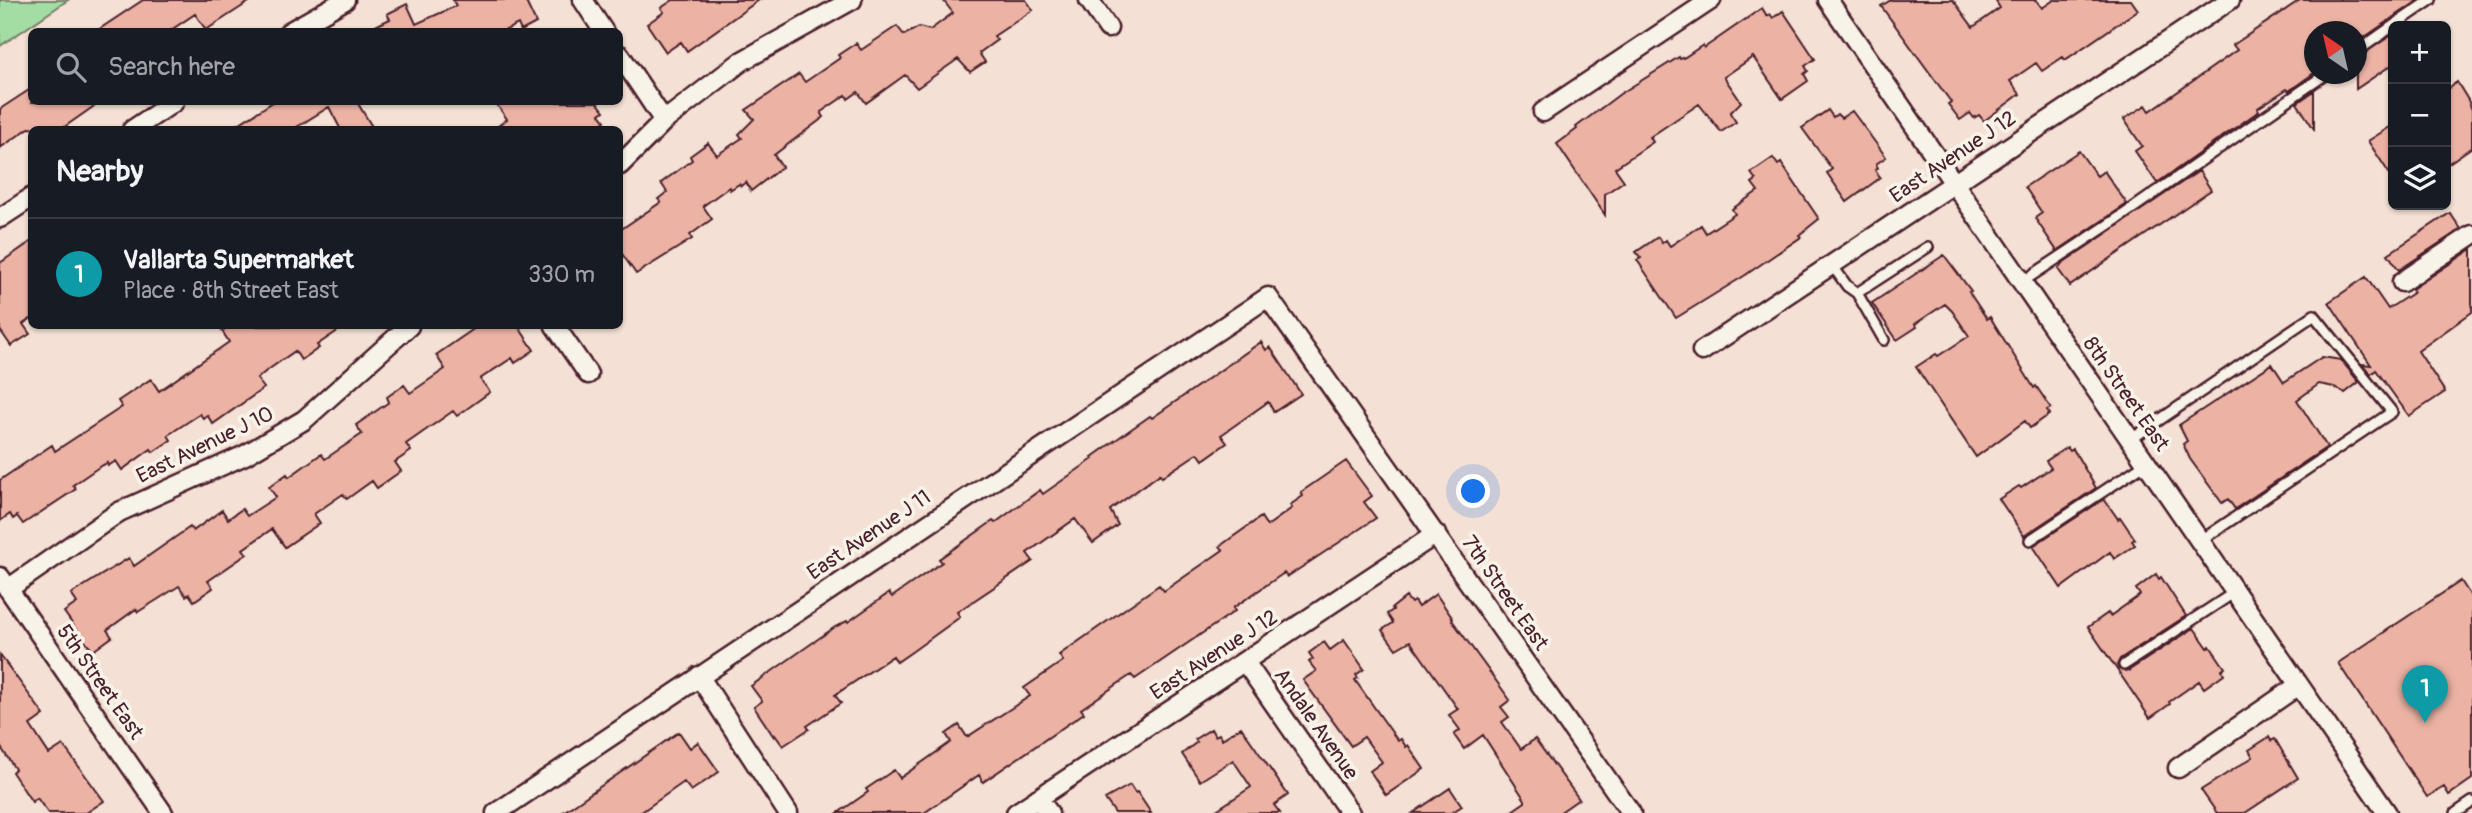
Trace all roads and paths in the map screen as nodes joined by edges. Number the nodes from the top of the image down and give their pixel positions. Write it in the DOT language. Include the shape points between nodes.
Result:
graph roads {
  1 [pos="345,0"];
  2 [pos="583,0"];
  3 [pos="852,0"];
  4 [pos="1089,0"];
  5 [pos="1711,0"];
  6 [pos="1828,0"];
  7 [pos="2230,0"];
  8 [pos="2431,0"];
  9 [pos="2400,21"];
  10 [pos="296,28"];
  11 [pos="601,28"];
  12 [pos="1108,28"];
  13 [pos="2388,30"];
  14 [pos="2367,45"];
  15 [pos="623,60"];
  16 [pos="2312,84"];
  17 [pos="170,105"];
  18 [pos="1543,112"];
  19 [pos="664,121"];
  20 [pos="138,126"];
  21 [pos="623,161"];
  22 [pos="1954,184"];
  23 [pos="28,200"];
  24 [pos="0,218"];
  25 [pos="2472,235"];
  26 [pos="1928,247"];
  27 [pos="1832,265"];
  28 [pos="2022,282"];
  29 [pos="2402,282"];
  30 [pos="1857,293"];
  31 [pos="1268,297"];
  32 [pos="406,329"];
  33 [pos="557,329"];
  34 [pos="1884,340"];
  35 [pos="1702,351"];
  36 [pos="588,374"];
  37 [pos="2130,440"];
  38 [pos="2146,463"];
  39 [pos="1436,534"];
  40 [pos="2031,541"];
  41 [pos="2200,541"];
  42 [pos="4,583"];
  43 [pos="2235,593"];
  44 [pos="1245,662"];
  45 [pos="2124,665"];
  46 [pos="699,676"];
  47 [pos="2299,685"];
  48 [pos="2178,768"];
  49 [pos="1038,797"];
  50 [pos="2472,802"];
  51 [pos="163,813"];
  52 [pos="495,813"];
  53 [pos="788,813"];
  54 [pos="1016,813"];
  55 [pos="1049,813"];
  56 [pos="1350,813"];
  57 [pos="1631,813"];
  58 [pos="2387,813"];
  59 [pos="2456,813"];
  1 -- 10 [label="street"];
  2 -- 11 [label="street"];
  3 -- 19 [label="street" via="742,61"];
  4 -- 12 [label="street"];
  5 -- 18 [label="street"];
  6 -- 22 [label="street, 8th Street East"];
  7 -- 22 [label="street, East Avenue J 12"];
  8 -- 9 [label="lane"];
  13 -- 14 [label="lane"];
  15 -- 19 [label="street"];
  16 -- 28 [label="lane"];
  17 -- 20 [label="street"];
  19 -- 21 [label="street"];
  22 -- 27 [label="street, East Avenue J 12"];
  22 -- 28 [label="street, 8th Street East"];
  23 -- 24 [label="street"];
  25 -- 29 [label="street"];
  26 -- 30 [label="lane"];
  27 -- 30 [label="lane"];
  27 -- 35 [label="street, East Avenue J 12"];
  28 -- 37 [label="street, 8th Street East"];
  30 -- 34 [label="lane"];
  31 -- 39 [label="street, 7th Street East"];
  31 -- 46 [label="street, East Avenue J 11"];
  32 -- 42 [label="street, East Avenue J 10" via="304,420 245,455 119,512"];
  33 -- 36 [label="street"];
  37 -- 38 [label="street, 8th Street East"];
  37 -- 41 [label="lane" via="2314,315 2392,412"];
  38 -- 40 [label="lane"];
  38 -- 41 [label="street, 8th Street East"];
  39 -- 44 [label="street, East Avenue J 12"];
  39 -- 57 [label="street, 7th Street East"];
  41 -- 43 [label="street, 8th Street East"];
  42 -- 51 [label="street, 5th Street East"];
  43 -- 45 [label="lane"];
  43 -- 47 [label="street, 8th Street East"];
  44 -- 49 [label="street, East Avenue J 12"];
  44 -- 56 [label="street, Andale Avenue"];
  46 -- 52 [label="street, East Avenue J 11"];
  46 -- 53 [label="street"];
  47 -- 48 [label="street"];
  47 -- 58 [label="street, 8th Street East"];
  49 -- 54 [label="street, East Avenue J 12"];
  49 -- 55 [label="street"];
  50 -- 59 [label="lane"];
}
